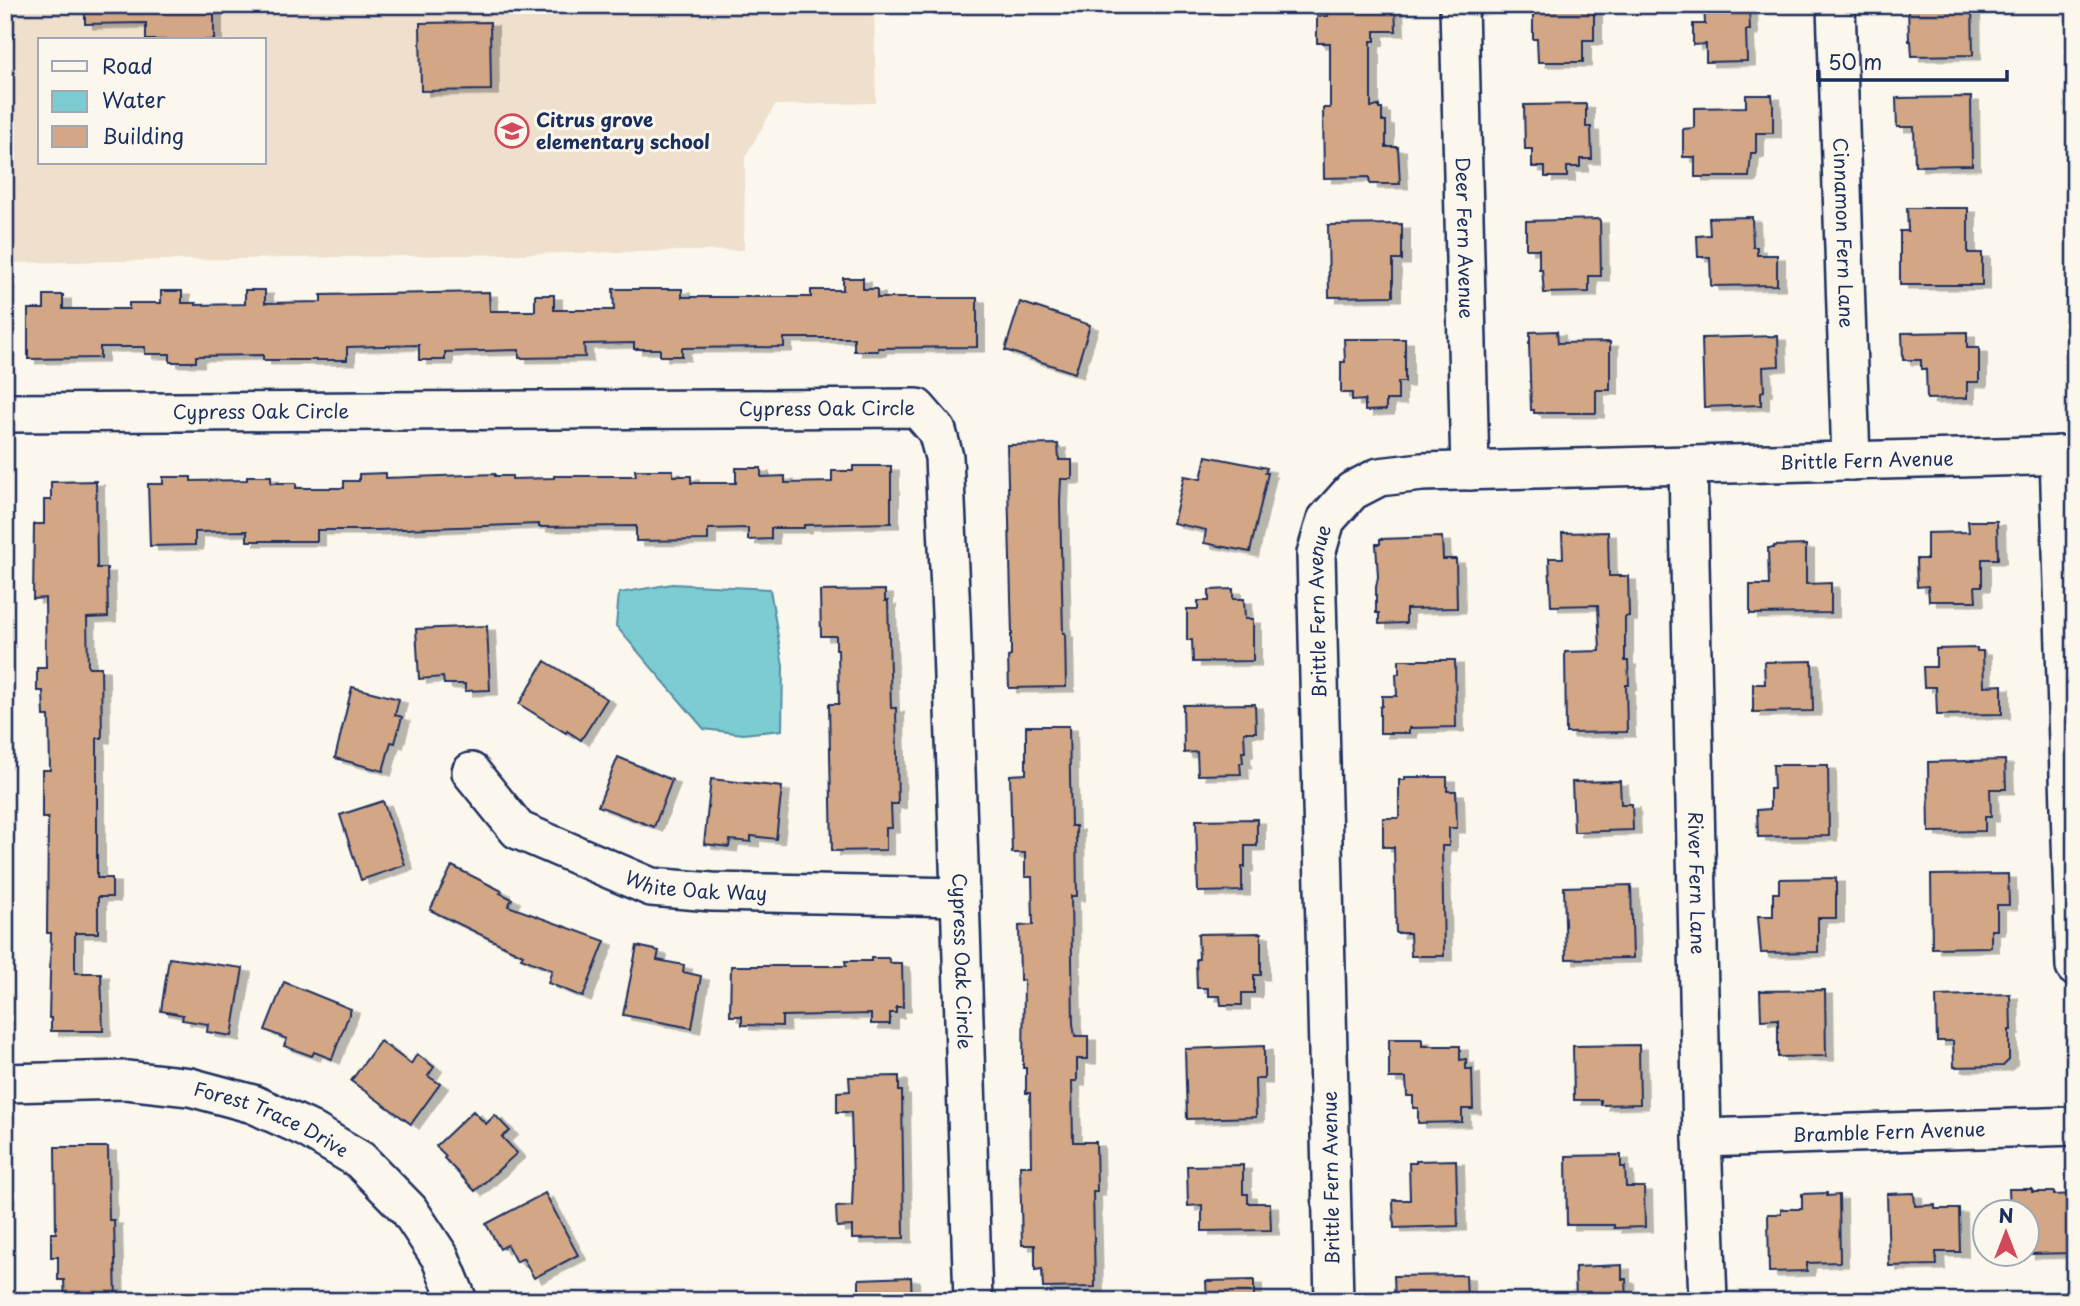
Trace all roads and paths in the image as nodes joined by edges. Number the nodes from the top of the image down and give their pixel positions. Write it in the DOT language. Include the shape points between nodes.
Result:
graph roads {
  1 [pos="1459,5"];
  2 [pos="1836,5"];
  3 [pos="5,413"];
  4 [pos="2067,455"];
  5 [pos="1851,461"];
  6 [pos="1688,465"];
  7 [pos="1470,471"];
  8 [pos="471,772"];
  9 [pos="960,897"];
  10 [pos="2075,967"];
  11 [pos="5,1083"];
  12 [pos="2075,1126"];
  13 [pos="1702,1138"];
  14 [pos="458,1301"];
  15 [pos="973,1301"];
  16 [pos="1334,1301"];
  17 [pos="1708,1301"];
  1 -- 7 [label="street, Deer Fern Avenue"];
  2 -- 5 [label="street, Cinnamon Fern Lane"];
  3 -- 9 [label="street, Cypress Oak Circle" via="916,408 937,430 944,457"];
  4 -- 5 [label="street, Brittle Fern Avenue"];
  4 -- 10 [label="street"];
  5 -- 6 [label="street, Brittle Fern Avenue"];
  6 -- 7 [label="street, Brittle Fern Avenue"];
  6 -- 13 [label="street, River Fern Lane"];
  7 -- 16 [label="street, Brittle Fern Avenue" via="1379,477 1352,491 1326,520 1316,554"];
  8 -- 9 [label="street, White Oak Way" via="518,830 651,887"];
  9 -- 15 [label="street, Cypress Oak Circle"];
  11 -- 14 [label="street, Forest Trace Drive" via="126,1080 190,1087 253,1104 308,1129 360,1160 409,1209 440,1258"];
  12 -- 13 [label="street, Bramble Fern Avenue"];
  13 -- 17 [label="street, River Fern Lane"];
}
